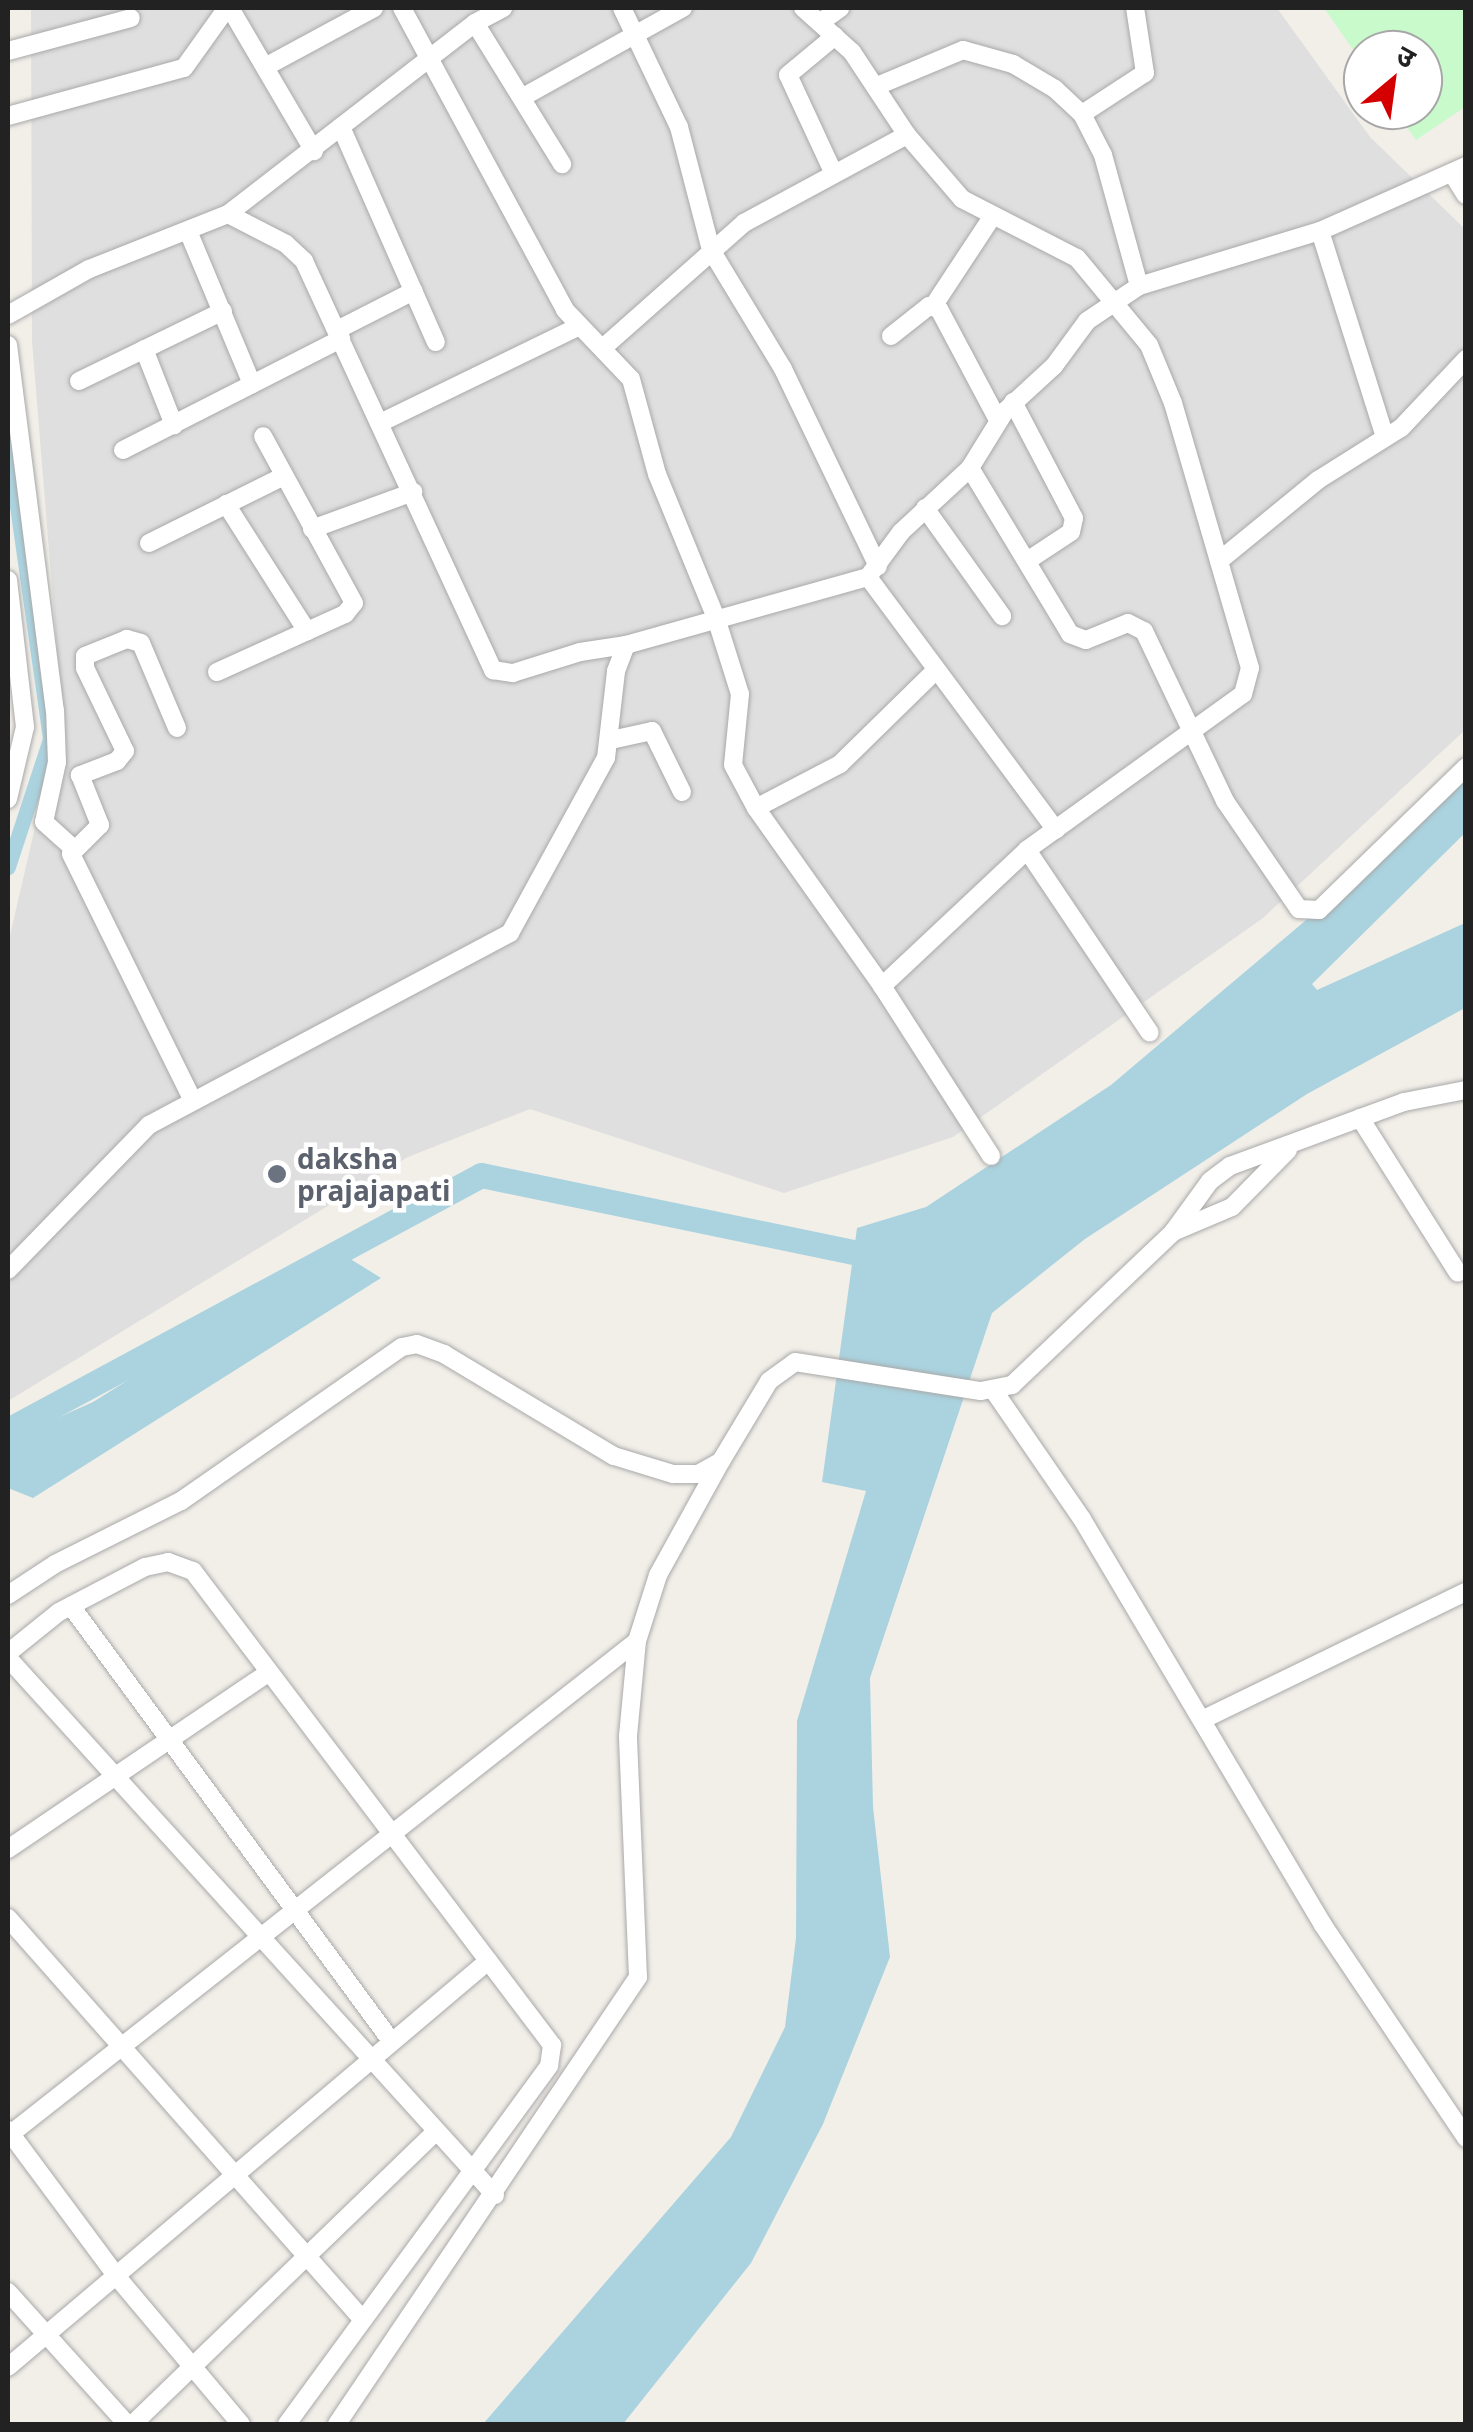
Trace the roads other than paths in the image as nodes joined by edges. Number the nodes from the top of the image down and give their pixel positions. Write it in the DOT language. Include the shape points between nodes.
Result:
graph roads {
  1 [pos="228,8"];
  2 [pos="374,8"];
  3 [pos="402,8"];
  4 [pos="504,8"];
  5 [pos="622,8"];
  6 [pos="683,8"];
  7 [pos="803,8"];
  8 [pos="840,8"];
  9 [pos="1135,8"];
  10 [pos="131,18"];
  11 [pos="821,22"];
  12 [pos="476,24"];
  13 [pos="636,36"];
  14 [pos="835,36"];
  15 [pos="8,51"];
  16 [pos="429,54"];
  17 [pos="265,68"];
  18 [pos="877,86"];
  19 [pos="524,97"];
  20 [pos="1082,114"];
  21 [pos="8,116"];
  22 [pos="341,126"];
  23 [pos="907,135"];
  24 [pos="314,151"];
  25 [pos="562,164"];
  26 [pos="1459,170"];
  27 [pos="834,174"];
  28 [pos="1466,196"];
  29 [pos="228,214"];
  30 [pos="992,217"];
  31 [pos="188,231"];
  32 [pos="1320,231"];
  33 [pos="710,250"];
  34 [pos="1139,286"];
  35 [pos="414,291"];
  36 [pos="1116,301"];
  37 [pos="934,305"];
  38 [pos="223,310"];
  39 [pos="8,316"];
  40 [pos="580,326"];
  41 [pos="339,335"];
  42 [pos="891,336"];
  43 [pos="436,342"];
  44 [pos="8,345"];
  45 [pos="604,346"];
  46 [pos="144,349"];
  47 [pos="1466,359"];
  48 [pos="79,380"];
  49 [pos="252,384"];
  50 [pos="1013,402"];
  51 [pos="998,420"];
  52 [pos="382,422"];
  53 [pos="174,425"];
  54 [pos="263,436"];
  55 [pos="1385,437"];
  56 [pos="123,450"];
  57 [pos="970,468"];
  58 [pos="284,476"];
  59 [pos="413,492"];
  60 [pos="226,504"];
  61 [pos="924,508"];
  62 [pos="312,529"];
  63 [pos="149,544"];
  64 [pos="1030,559"];
  65 [pos="1219,562"];
  66 [pos="873,572"];
  67 [pos="8,580"];
  68 [pos="9,601"];
  69 [pos="1002,616"];
  70 [pos="716,618"];
  71 [pos="307,631"];
  72 [pos="626,646"];
  73 [pos="936,670"];
  74 [pos="217,672"];
  75 [pos="15,681"];
  76 [pos="177,728"];
  77 [pos="1190,737"];
  78 [pos="611,740"];
  79 [pos="1466,767"];
  80 [pos="682,792"];
  81 [pos="8,799"];
  82 [pos="756,808"];
  83 [pos="1056,830"];
  84 [pos="72,848"];
  85 [pos="1027,850"];
  86 [pos="882,986"];
  87 [pos="1150,1032"];
  88 [pos="1466,1090"];
  89 [pos="192,1098"];
  90 [pos="1360,1118"];
  91 [pos="1288,1150"];
  92 [pos="991,1156"];
  93 [pos="1172,1232"];
  94 [pos="8,1270"];
  95 [pos="1458,1273"];
  96 [pos="988,1391"];
  97 [pos="721,1461"];
  98 [pos="1466,1592"];
  99 [pos="8,1595"];
  100 [pos="71,1606"];
  101 [pos="637,1641"];
  102 [pos="8,1656"];
  103 [pos="269,1672"];
  104 [pos="1204,1719"];
  105 [pos="169,1739"];
  106 [pos="114,1777"];
  107 [pos="391,1838"];
  108 [pos="8,1848"];
  109 [pos="294,1912"];
  110 [pos="8,1918"];
  111 [pos="259,1939"];
  112 [pos="488,1961"];
  113 [pos="392,2042"];
  114 [pos="122,2045"];
  115 [pos="371,2060"];
  116 [pos="436,2132"];
  117 [pos="8,2134"];
  118 [pos="1466,2138"];
  119 [pos="472,2171"];
  120 [pos="234,2172"];
  121 [pos="495,2194"];
  122 [pos="310,2255"];
  123 [pos="117,2277"];
  124 [pos="8,2292"];
  125 [pos="363,2320"];
  126 [pos="48,2337"];
  127 [pos="8,2367"];
  128 [pos="193,2368"];
  129 [pos="130,2424"];
  130 [pos="241,2424"];
  131 [pos="287,2424"];
  132 [pos="337,2424"];
  1 -- 17 [label="street"];
  1 -- 21 [label="street" via="184,68"];
  2 -- 17 [label="street"];
  3 -- 16 [label="street"];
  4 -- 12 [label="street"];
  5 -- 13 [label="street"];
  6 -- 13 [label="street"];
  7 -- 11 [label="street"];
  8 -- 11 [label="street"];
  9 -- 20 [label="street" via="1145,73"];
  10 -- 15 [label="street"];
  11 -- 14 [label="street"];
  12 -- 16 [label="street"];
  12 -- 19 [label="street"];
  13 -- 19 [label="street"];
  13 -- 33 [label="street" via="679,126"];
  14 -- 18 [label="street"];
  14 -- 27 [label="street" via="788,75"];
  16 -- 22 [label="street"];
  16 -- 40 [label="street"];
  17 -- 24 [label="street"];
  18 -- 20 [label="street" via="963,50 1012,64"];
  18 -- 23 [label="street"];
  19 -- 25 [label="street"];
  20 -- 34 [label="street" via="1103,155"];
  22 -- 24 [label="street"];
  22 -- 35 [label="street"];
  23 -- 27 [label="street"];
  23 -- 30 [label="street" via="962,198"];
  24 -- 29 [label="street"];
  26 -- 28 [label="street"];
  26 -- 32 [label="street"];
  27 -- 33 [label="street" via="744,223"];
  29 -- 31 [label="street"];
  29 -- 41 [label="street" via="296,251"];
  30 -- 36 [label="street" via="1078,258"];
  30 -- 37 [label="street"];
  31 -- 38 [label="street"];
  31 -- 39 [label="street" via="89,269"];
  32 -- 34 [label="street"];
  32 -- 55 [label="street"];
  33 -- 45 [label="street"];
  33 -- 66 [label="street" via="791,385"];
  34 -- 36 [label="street"];
  35 -- 41 [label="street"];
  35 -- 43 [label="street"];
  36 -- 50 [label="street" via="1086,321 1054,366"];
  36 -- 65 [label="street" via="1162,372"];
  37 -- 42 [label="street"];
  37 -- 51 [label="street"];
  38 -- 46 [label="street"];
  38 -- 49 [label="street"];
  40 -- 45 [label="street"];
  40 -- 52 [label="street"];
  41 -- 49 [label="street"];
  41 -- 52 [label="street"];
  44 -- 84 [label="street" via="54,694 56,762 44,822"];
  45 -- 70 [label="street" via="631,379 658,474"];
  46 -- 48 [label="street"];
  46 -- 53 [label="street"];
  47 -- 55 [label="street" via="1417,414"];
  49 -- 53 [label="street"];
  50 -- 51 [label="street"];
  50 -- 64 [label="street" via="1074,518 1070,532"];
  51 -- 57 [label="street"];
  52 -- 59 [label="street"];
  53 -- 56 [label="street"];
  54 -- 58 [label="street"];
  55 -- 65 [label="street" via="1318,480"];
  57 -- 61 [label="street"];
  57 -- 64 [label="street"];
  58 -- 60 [label="street"];
  58 -- 62 [label="street"];
  59 -- 62 [label="street"];
  59 -- 72 [label="street" via="493,670 513,674 580,652"];
  60 -- 63 [label="street"];
  60 -- 71 [label="street"];
  61 -- 66 [label="street"];
  61 -- 69 [label="street"];
  62 -- 71 [label="street" via="354,603"];
  64 -- 77 [label="street" via="1077,638 1140,626"];
  65 -- 77 [label="street" via="1250,682"];
  66 -- 70 [label="street"];
  66 -- 73 [label="street"];
  67 -- 68 [label="street"];
  68 -- 75 [label="street"];
  70 -- 72 [label="street"];
  70 -- 82 [label="street" via="741,705 730,757"];
  71 -- 74 [label="street"];
  72 -- 78 [label="street" via="616,671"];
  73 -- 82 [label="street" via="840,764"];
  73 -- 83 [label="street"];
  75 -- 81 [label="street" via="25,726"];
  76 -- 84 [label="street" via="141,644 127,639 86,656 84,668 126,751 117,762 80,774 100,825"];
  77 -- 79 [label="street" via="1292,902 1307,912 1319,910"];
  77 -- 83 [label="street"];
  78 -- 80 [label="street" via="652,731"];
  78 -- 89 [label="street" via="510,933"];
  82 -- 86 [label="street"];
  83 -- 85 [label="street"];
  84 -- 89 [label="street" via="73,862"];
  85 -- 86 [label="street"];
  85 -- 87 [label="street"];
  86 -- 92 [label="street"];
  88 -- 90 [label="street"];
  89 -- 94 [label="street" via="130,1138"];
  90 -- 91 [label="street"];
  90 -- 95 [label="street"];
  91 -- 93 [label="street" via="1232,1206"];
  91 -- 93 [label="street" via="1230,1166 1210,1180"];
  93 -- 96 [label="street" via="1027,1376"];
  96 -- 97 [label="street" via="795,1362 781,1369"];
  96 -- 104 [label="street" via="1082,1518"];
  97 -- 99 [label="street" via="698,1474 643,1468 417,1344 402,1347 181,1501"];
  97 -- 101 [label="street" via="658,1575"];
  98 -- 104 [label="street"];
  100 -- 102 [label="street"];
  100 -- 103 [label="street" via="145,1567 183,1565"];
  100 -- 105 [label="street"];
  101 -- 107 [label="street"];
  101 -- 121 [label="street" via="628,1750 638,1977"];
  102 -- 106 [label="street"];
  103 -- 105 [label="street"];
  103 -- 107 [label="street"];
  104 -- 118 [label="street" via="1323,1926"];
  105 -- 106 [label="street"];
  105 -- 109 [label="street"];
  106 -- 108 [label="street"];
  106 -- 111 [label="street"];
  107 -- 109 [label="street"];
  107 -- 112 [label="street"];
  109 -- 111 [label="street"];
  109 -- 113 [label="street"];
  110 -- 114 [label="street"];
  111 -- 114 [label="street"];
  111 -- 115 [label="street"];
  112 -- 113 [label="street"];
  112 -- 119 [label="street" via="548,2037 554,2055"];
  113 -- 115 [label="street"];
  114 -- 117 [label="street"];
  114 -- 120 [label="street"];
  115 -- 116 [label="street"];
  115 -- 120 [label="street"];
  116 -- 119 [label="street"];
  116 -- 122 [label="street"];
  117 -- 123 [label="street"];
  119 -- 121 [label="street"];
  119 -- 125 [label="street"];
  120 -- 122 [label="street"];
  120 -- 123 [label="street"];
  121 -- 132 [label="street"];
  122 -- 125 [label="street"];
  122 -- 128 [label="street"];
  123 -- 126 [label="street"];
  123 -- 128 [label="street"];
  124 -- 126 [label="street"];
  125 -- 131 [label="street"];
  126 -- 127 [label="street"];
  126 -- 129 [label="street"];
  128 -- 129 [label="street"];
  128 -- 130 [label="street"];
}
